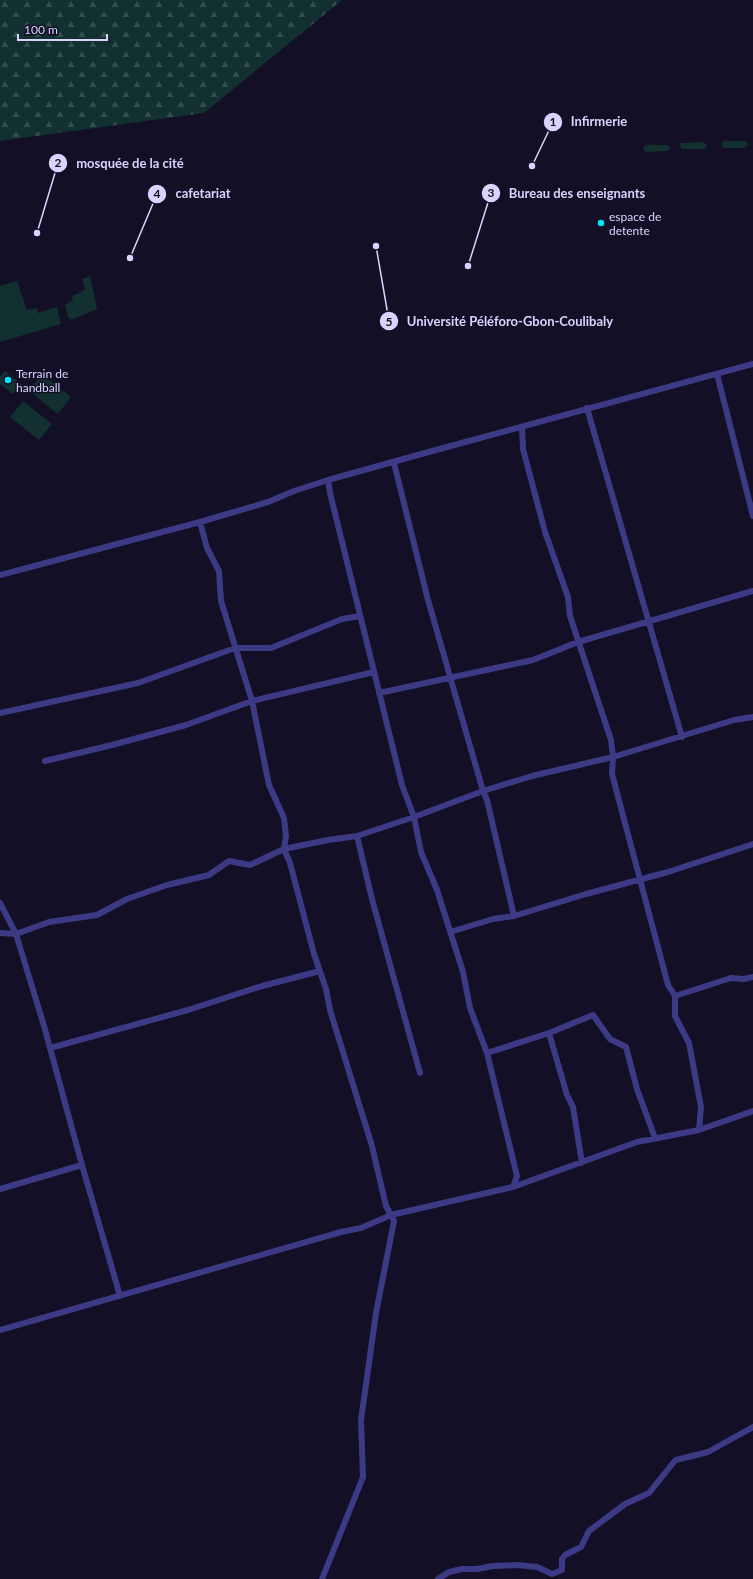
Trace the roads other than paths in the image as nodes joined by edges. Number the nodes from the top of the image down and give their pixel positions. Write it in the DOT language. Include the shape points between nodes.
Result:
graph roads {
  1 [pos="753,364"];
  2 [pos="717,374"];
  3 [pos="587,408"];
  4 [pos="522,427"];
  5 [pos="394,463"];
  6 [pos="328,480"];
  7 [pos="753,516"];
  8 [pos="200,522"];
  9 [pos="0,575"];
  10 [pos="753,591"];
  11 [pos="360,616"];
  12 [pos="648,621"];
  13 [pos="578,642"];
  14 [pos="235,648"];
  15 [pos="374,672"];
  16 [pos="450,678"];
  17 [pos="379,693"];
  18 [pos="252,701"];
  19 [pos="0,713"];
  20 [pos="753,718"];
  21 [pos="682,737"];
  22 [pos="613,756"];
  23 [pos="45,761"];
  24 [pos="483,791"];
  25 [pos="414,817"];
  26 [pos="356,836"];
  27 [pos="753,844"];
  28 [pos="284,849"];
  29 [pos="640,879"];
  30 [pos="0,903"];
  31 [pos="514,916"];
  32 [pos="450,932"];
  33 [pos="0,934"];
  34 [pos="16,934"];
  35 [pos="320,971"];
  36 [pos="753,977"];
  37 [pos="675,996"];
  38 [pos="549,1033"];
  39 [pos="50,1048"];
  40 [pos="487,1053"];
  41 [pos="420,1073"];
  42 [pos="753,1112"];
  43 [pos="698,1130"];
  44 [pos="655,1138"];
  45 [pos="582,1163"];
  46 [pos="82,1165"];
  47 [pos="513,1187"];
  48 [pos="0,1189"];
  49 [pos="391,1215"];
  50 [pos="120,1296"];
  51 [pos="0,1330"];
  52 [pos="753,1427"];
  53 [pos="322,1579"];
  54 [pos="438,1579"];
  1 -- 2 [label="street"];
  2 -- 3 [label="street"];
  2 -- 7 [label="street"];
  3 -- 4 [label="street"];
  3 -- 12 [label="street"];
  4 -- 5 [label="street"];
  4 -- 13 [label="street" via="523,449 544,532 568,597 570,616"];
  5 -- 6 [label="street"];
  5 -- 16 [label="street"];
  6 -- 8 [label="street" via="268,502"];
  6 -- 11 [label="street"];
  8 -- 9 [label="street"];
  8 -- 14 [label="street" via="207,548 219,571 221,601"];
  10 -- 12 [label="street"];
  11 -- 14 [label="street" via="342,619 271,648"];
  11 -- 15 [label="street"];
  12 -- 13 [label="street"];
  12 -- 21 [label="street"];
  13 -- 16 [label="street" via="533,660"];
  13 -- 22 [label="street" via="611,740"];
  14 -- 18 [label="street"];
  14 -- 19 [label="street" via="138,683"];
  15 -- 17 [label="street"];
  15 -- 18 [label="street"];
  16 -- 17 [label="street"];
  16 -- 24 [label="street"];
  17 -- 25 [label="street" via="402,785"];
  18 -- 23 [label="street" via="186,725"];
  18 -- 28 [label="street" via="269,785 284,818"];
  20 -- 21 [label="street" via="734,720"];
  21 -- 22 [label="street"];
  22 -- 24 [label="street"];
  22 -- 29 [label="street" via="612,774"];
  24 -- 25 [label="street"];
  24 -- 31 [label="street"];
  25 -- 26 [label="street"];
  25 -- 32 [label="street" via="421,852 437,890"];
  26 -- 28 [label="street"];
  26 -- 41 [label="street"];
  27 -- 29 [label="street"];
  28 -- 34 [label="street" via="250,865 229,860 209,875 167,885 127,899 97,915 49,922"];
  28 -- 35 [label="street"];
  29 -- 31 [label="street"];
  29 -- 37 [label="street" via="668,985"];
  30 -- 34 [label="street"];
  31 -- 32 [label="street" via="493,919"];
  32 -- 40 [label="street" via="463,972 470,1008"];
  33 -- 34 [label="street"];
  34 -- 39 [label="street"];
  35 -- 39 [label="street" via="262,986 117,1031"];
  35 -- 49 [label="street" via="372,1146 386,1206"];
  36 -- 37 [label="street" via="744,980 731,978"];
  37 -- 43 [label="street" via="676,1016 689,1043 701,1107"];
  38 -- 40 [label="street"];
  38 -- 44 [label="street" via="593,1015 610,1039 626,1048 637,1089"];
  38 -- 45 [label="street" via="567,1095 573,1107"];
  39 -- 46 [label="street"];
  40 -- 47 [label="street" via="517,1176"];
  42 -- 43 [label="street"];
  43 -- 44 [label="street"];
  44 -- 45 [label="street" via="637,1142"];
  45 -- 47 [label="street"];
  46 -- 48 [label="street"];
  46 -- 50 [label="street"];
  47 -- 49 [label="street"];
  49 -- 50 [label="street" via="361,1228"];
  49 -- 53 [label="street" via="394,1221 376,1313 361,1420 363,1477"];
  50 -- 51 [label="street"];
  52 -- 54 [label="street" via="708,1452 676,1460 649,1493 625,1504 589,1531 581,1547 562,1559 562,1570 558,1573 552,1574 537,1567 518,1565 462,1569 449,1572"];
}
